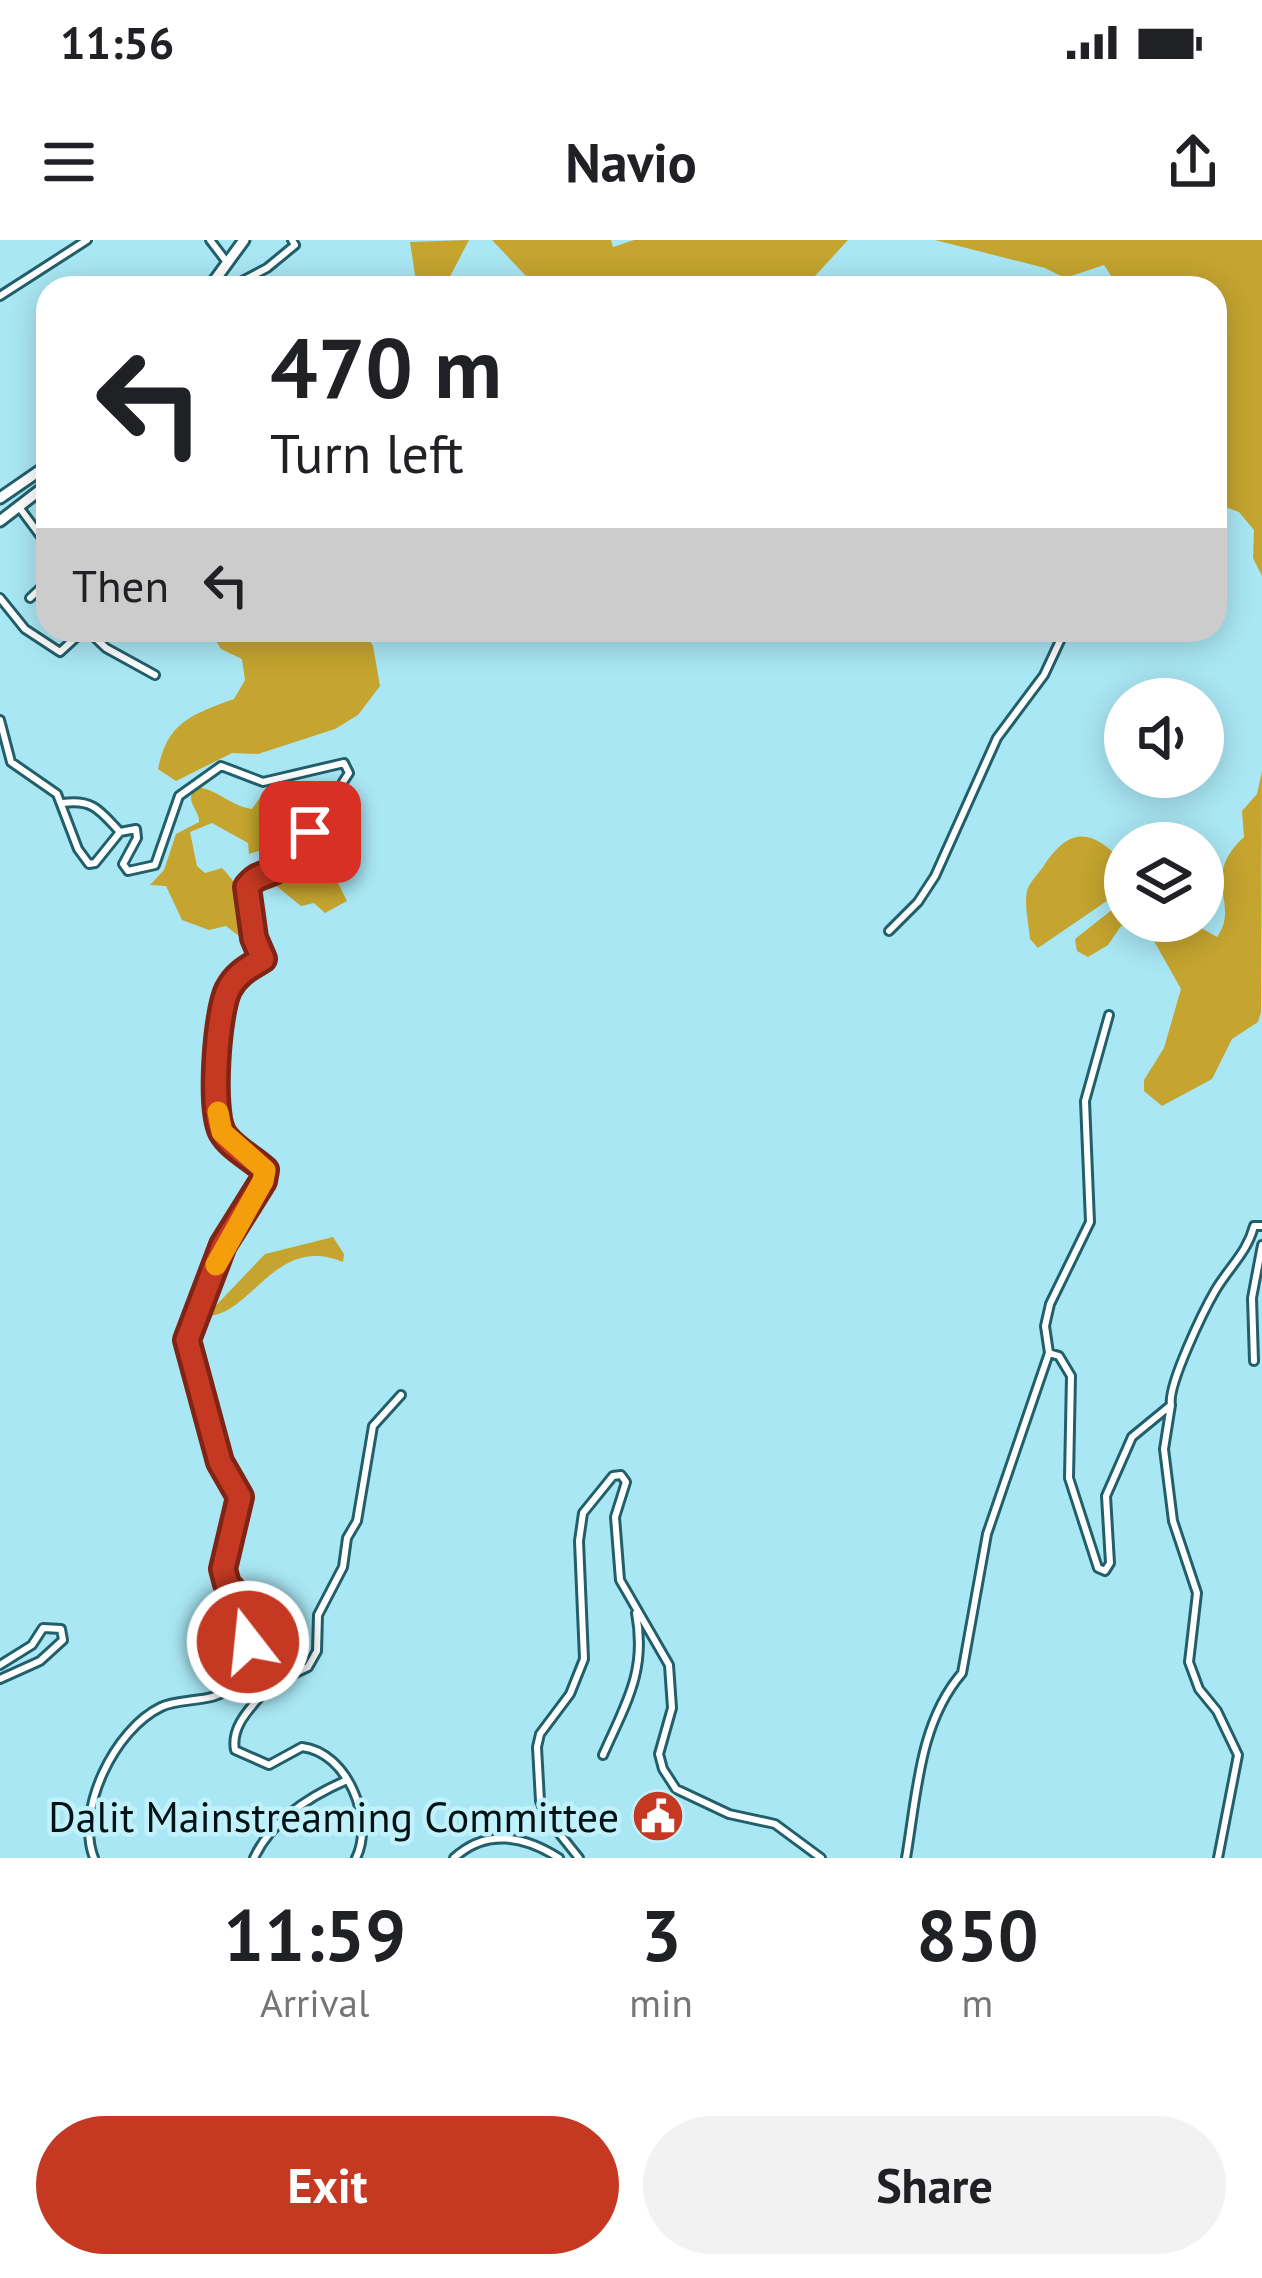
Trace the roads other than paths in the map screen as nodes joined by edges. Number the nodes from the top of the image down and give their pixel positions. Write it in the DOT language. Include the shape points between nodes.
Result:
graph roads {
  1 [pos="87,240"];
  2 [pos="210,240"];
  3 [pos="244,240"];
  4 [pos="292,240"];
  5 [pos="228,262"];
  6 [pos="218,276"];
  7 [pos="252,276"];
  8 [pos="0,296"];
  9 [pos="36,472"];
  10 [pos="36,494"];
  11 [pos="0,498"];
  12 [pos="19,507"];
  13 [pos="0,521"];
  14 [pos="36,530"];
  15 [pos="36,591"];
  16 [pos="0,598"];
  17 [pos="29,598"];
  18 [pos="36,636"];
  19 [pos="45,642"];
  20 [pos="72,642"];
  21 [pos="99,642"];
  22 [pos="1059,642"];
  23 [pos="155,675"];
  24 [pos="0,720"];
  25 [pos="63,803"];
  26 [pos="120,832"];
  27 [pos="889,932"];
  28 [pos="1109,1015"];
  29 [pos="1262,1226"];
  30 [pos="1262,1246"];
  31 [pos="1049,1353"];
  32 [pos="1255,1361"];
  33 [pos="400,1395"];
  34 [pos="1171,1405"];
  35 [pos="635,1610"];
  36 [pos="248,1642"];
  37 [pos="0,1664"];
  38 [pos="0,1679"];
  39 [pos="270,1685"];
  40 [pos="603,1755"];
  41 [pos="347,1780"];
  42 [pos="94,1858"];
  43 [pos="254,1858"];
  44 [pos="356,1858"];
  45 [pos="454,1858"];
  46 [pos="560,1858"];
  47 [pos="579,1858"];
  48 [pos="821,1858"];
  49 [pos="906,1858"];
  50 [pos="1218,1858"];
  1 -- 8 [label="street"];
  2 -- 5 [label="street"];
  3 -- 5 [label="main road"];
  4 -- 7 [label="street" via="296,245"];
  5 -- 6 [label="main road"];
  9 -- 11 [label="main road"];
  10 -- 12 [label="main road"];
  12 -- 13 [label="main road"];
  12 -- 14 [label="street"];
  15 -- 17 [label="street"];
  16 -- 18 [label="street"];
  19 -- 20 [label="street" via="60,652"];
  21 -- 23 [label="street"];
  22 -- 27 [label="street" via="997,738 935,876"];
  24 -- 25 [label="street" via="11,762"];
  25 -- 26 [label="street" via="85,800"];
  25 -- 26 [label="street" via="89,864"];
  26 -- 36 [label="street" via="136,829 123,864 128,871 154,865 179,796 221,766 263,782 344,763 349,773 296,856 247,887 263,959 238,974 222,1009 222,1132 265,1170 223,1245 187,1340 220,1462 240,1497 223,1569 247,1605"];
  28 -- 31 [label="street" via="1085,1101 1090,1222 1050,1304"];
  29 -- 34 [label="street" via="1254,1226 1248,1249 1217,1287 1178,1370"];
  30 -- 32 [label="street" via="1252,1298"];
  31 -- 34 [label="street" via="1071,1376 1069,1478 1105,1571 1106,1496 1132,1437"];
  31 -- 49 [label="street" via="987,1534 962,1673 932,1716"];
  33 -- 39 [label="street" via="373,1426 357,1521 318,1615 317,1652 308,1667"];
  34 -- 50 [label="street" via="1164,1449 1173,1521 1197,1593 1189,1662 1238,1755"];
  35 -- 40 [label="street" via="643,1649 631,1698"];
  35 -- 47 [label="street" via="616,1552 626,1482 613,1476 584,1513 579,1540 584,1660 537,1747 547,1818"];
  35 -- 48 [label="street" via="669,1665 672,1708 659,1754 676,1789 775,1824"];
  36 -- 39 [label="street"];
  36 -- 42 [label="street" via="231,1687 164,1705 124,1733 87,1826"];
  37 -- 38 [label="street" via="43,1628 62,1629 63,1640 40,1661"];
  39 -- 41 [label="street" via="232,1736 235,1750 269,1765 311,1748"];
  41 -- 43 [label="street" via="266,1833"];
  41 -- 44 [label="street" via="358,1794"];
  45 -- 46 [label="street" via="470,1843 518,1838"];
}
